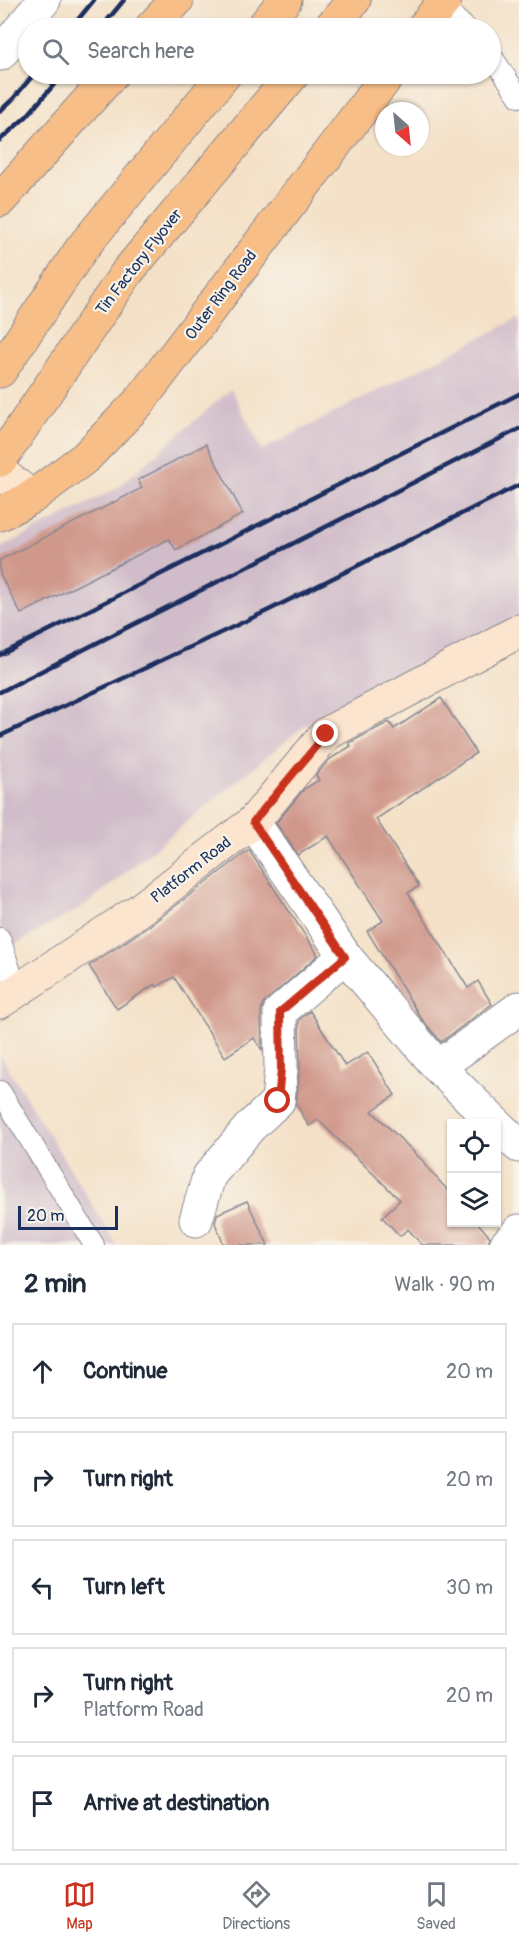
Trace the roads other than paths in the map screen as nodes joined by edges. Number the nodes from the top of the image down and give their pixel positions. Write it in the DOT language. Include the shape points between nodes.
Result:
graph roads {
  1 [pos="45,0"];
  2 [pos="177,0"];
  3 [pos="285,0"];
  4 [pos="354,0"];
  5 [pos="30,18"];
  6 [pos="160,18"];
  7 [pos="270,18"];
  8 [pos="339,18"];
  9 [pos="18,32"];
  10 [pos="0,54"];
  11 [pos="501,70"];
  12 [pos="103,84"];
  13 [pos="217,84"];
  14 [pos="285,84"];
  15 [pos="381,84"];
  16 [pos="519,97"];
  17 [pos="0,200"];
  18 [pos="0,371"];
  19 [pos="0,460"];
  20 [pos="0,472"];
  21 [pos="16,496"];
  22 [pos="0,514"];
  23 [pos="519,631"];
  24 [pos="253,822"];
  25 [pos="0,938"];
  26 [pos="345,957"];
  27 [pos="8,997"];
  28 [pos="519,1008"];
  29 [pos="438,1067"];
  30 [pos="0,1091"];
  31 [pos="491,1119"];
  32 [pos="501,1129"];
  33 [pos="519,1146"];
  34 [pos="196,1220"];
  35 [pos="519,1231"];
  36 [pos="94,1245"];
  37 [pos="506,1245"];
  1 -- 5 [label="street"];
  2 -- 6 [label="highway"];
  3 -- 7 [label="highway"];
  4 -- 8 [label="highway"];
  9 -- 10 [label="street"];
  11 -- 16 [label="lane"];
  12 -- 17 [label="highway"];
  13 -- 18 [label="highway" via="82,248"];
  14 -- 19 [label="highway, Tin Factory Flyover" via="128,271"];
  15 -- 21 [label="highway, Outer Ring Road" via="140,402 86,457"];
  20 -- 21 [label="street"];
  21 -- 22 [label="highway, Outer Ring Road"];
  23 -- 24 [label="street, Platform Road" via="326,734"];
  24 -- 26 [label="street"];
  24 -- 27 [label="street, Platform Road" via="138,911"];
  25 -- 27 [label="lane"];
  26 -- 29 [label="street"];
  26 -- 34 [label="street" via="280,1012 278,1101 250,1127 209,1176"];
  28 -- 29 [label="street"];
  29 -- 31 [label="street"];
  30 -- 36 [label="lane"];
  32 -- 33 [label="street"];
  35 -- 37 [label="street"];
}
